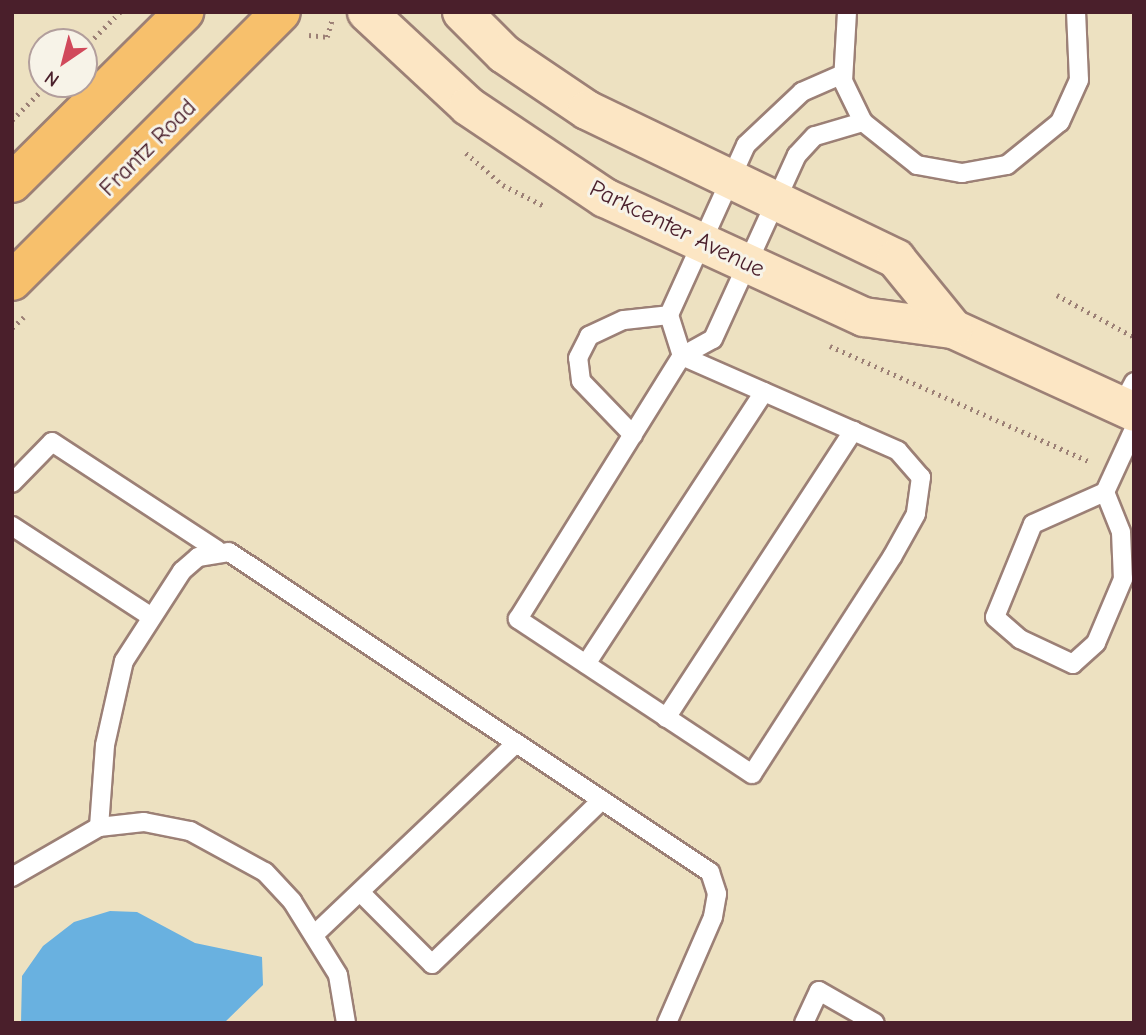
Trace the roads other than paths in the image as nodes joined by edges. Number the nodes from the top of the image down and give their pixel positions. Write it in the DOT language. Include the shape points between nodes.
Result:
graph roads {
  1 [pos="184,12"];
  2 [pos="281,12"];
  3 [pos="366,12"];
  4 [pos="462,12"];
  5 [pos="847,12"];
  6 [pos="1076,12"];
  7 [pos="843,75"];
  8 [pos="863,122"];
  9 [pos="12,183"];
  10 [pos="734,184"];
  11 [pos="773,201"];
  12 [pos="704,244"];
  13 [pos="746,263"];
  14 [pos="12,281"];
  15 [pos="669,315"];
  16 [pos="953,329"];
  17 [pos="682,356"];
  18 [pos="764,392"];
  19 [pos="1131,407"];
  20 [pos="853,431"];
  21 [pos="633,435"];
  22 [pos="12,483"];
  23 [pos="1104,492"];
  24 [pos="12,526"];
  25 [pos="217,551"];
  26 [pos="150,616"];
  27 [pos="586,664"];
  28 [pos="666,718"];
  29 [pos="516,743"];
  30 [pos="602,800"];
  31 [pos="99,827"];
  32 [pos="12,877"];
  33 [pos="362,894"];
  34 [pos="315,934"];
  35 [pos="346,1023"];
  36 [pos="667,1023"];
  37 [pos="804,1023"];
  38 [pos="875,1023"];
  1 -- 9 [label="main road"];
  2 -- 14 [label="main road, Frantz Road"];
  3 -- 12 [label="street, Parkcenter Avenue" via="468,106 541,157 605,198"];
  4 -- 10 [label="street, Parkcenter Avenue" via="504,54 587,110"];
  5 -- 7 [label="lane"];
  6 -- 8 [label="lane" via="1082,58 1072,102 1045,140 1007,165 962,173 917,165"];
  7 -- 8 [label="lane"];
  7 -- 10 [label="lane" via="802,92 772,116 746,145"];
  8 -- 11 [label="lane" via="815,136"];
  10 -- 11 [label="street, Parkcenter Avenue"];
  10 -- 12 [label="lane"];
  11 -- 13 [label="lane"];
  11 -- 16 [label="street, Parkcenter Avenue" via="897,258"];
  12 -- 13 [label="street, Parkcenter Avenue"];
  12 -- 15 [label="lane"];
  13 -- 16 [label="street, Parkcenter Avenue" via="864,317"];
  13 -- 17 [label="lane" via="713,339"];
  15 -- 17 [label="lane"];
  15 -- 21 [label="lane" via="624,320 589,335 578,358 582,381"];
  16 -- 19 [label="street, Parkcenter Avenue"];
  17 -- 18 [label="lane"];
  17 -- 21 [label="lane"];
  18 -- 20 [label="lane"];
  18 -- 27 [label="lane"];
  19 -- 23 [label="lane"];
  20 -- 28 [label="lane"];
  20 -- 28 [label="lane" via="898,451 921,477 916,514 752,774"];
  21 -- 27 [label="lane" via="518,619"];
  22 -- 25 [label="lane" via="52,442"];
  23 -- 23 [label="lane" via="1033,524 995,617 1020,639 1073,664 1096,643 1123,579 1121,532"];
  24 -- 26 [label="lane"];
  25 -- 26 [label="lane" via="182,571"];
  25 -- 29 [label="lane" via="229,552"];
  26 -- 31 [label="lane" via="113,694"];
  27 -- 28 [label="lane"];
  29 -- 30 [label="lane"];
  29 -- 33 [label="lane"];
  30 -- 33 [label="lane" via="432,964"];
  30 -- 36 [label="lane" via="710,872 717,894 713,917"];
  31 -- 32 [label="lane"];
  31 -- 34 [label="lane" via="144,822 190,831 231,849 265,872"];
  33 -- 34 [label="lane"];
  34 -- 35 [label="lane" via="338,975"];
  37 -- 38 [label="lane" via="819,991"];
}
